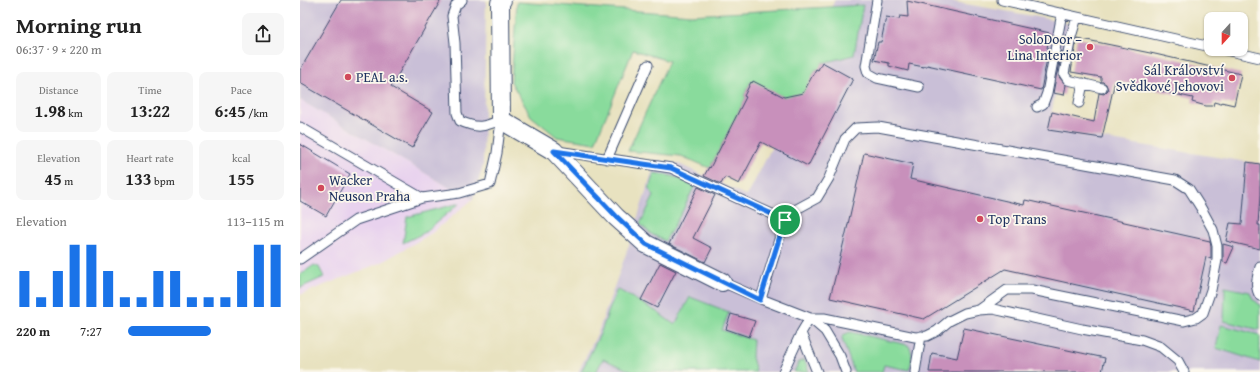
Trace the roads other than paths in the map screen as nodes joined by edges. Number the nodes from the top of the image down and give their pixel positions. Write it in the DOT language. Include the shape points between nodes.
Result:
graph roads {
  1 [pos="462,0"];
  2 [pos="502,0"];
  3 [pos="877,0"];
  4 [pos="1002,0"];
  5 [pos="1062,13"];
  6 [pos="1077,17"];
  7 [pos="1204,45"];
  8 [pos="1248,55"];
  9 [pos="1260,58"];
  10 [pos="648,65"];
  11 [pos="1083,83"];
  12 [pos="919,87"];
  13 [pos="1102,88"];
  14 [pos="1079,103"];
  15 [pos="1037,107"];
  16 [pos="501,120"];
  17 [pos="300,127"];
  18 [pos="554,151"];
  19 [pos="607,159"];
  20 [pos="422,198"];
  21 [pos="785,220"];
  22 [pos="300,259"];
  23 [pos="1260,267"];
  24 [pos="722,282"];
  25 [pos="1260,296"];
  26 [pos="760,300"];
  27 [pos="979,310"];
  28 [pos="810,318"];
  29 [pos="801,333"];
  30 [pos="921,336"];
  31 [pos="783,372"];
  32 [pos="817,372"];
  33 [pos="846,372"];
  34 [pos="915,372"];
  35 [pos="1184,372"];
  1 -- 16 [label="lane" via="456,5 452,16 457,113 460,121 470,126 483,127"];
  2 -- 16 [label="street"];
  3 -- 12 [label="lane" via="866,66 868,73 877,78"];
  4 -- 5 [label="lane"];
  5 -- 6 [label="lane"];
  5 -- 15 [label="lane" via="1048,93 1044,104"];
  6 -- 7 [label="lane"];
  6 -- 11 [label="lane" via="1064,74 1068,80"];
  8 -- 9 [label="lane"];
  10 -- 19 [label="lane"];
  11 -- 13 [label="lane"];
  11 -- 14 [label="lane"];
  16 -- 18 [label="street"];
  16 -- 20 [label="lane" via="490,184 459,193"];
  17 -- 20 [label="lane"];
  18 -- 19 [label="lane"];
  18 -- 24 [label="street" via="646,244"];
  19 -- 21 [label="lane" via="671,168"];
  20 -- 22 [label="lane" via="356,220"];
  21 -- 26 [label="lane"];
  21 -- 27 [label="lane" via="793,211 817,198 829,178 845,139 856,128 878,127 1175,180 1189,189 1213,230 1217,260 1204,314 1196,318 1184,321 1032,290 1007,290"];
  23 -- 25 [label="lane" via="1256,281"];
  24 -- 26 [label="lane"];
  26 -- 28 [label="lane"];
  27 -- 30 [label="lane" via="965,313 937,331"];
  27 -- 35 [label="lane" via="993,309 1142,340 1161,347 1178,361"];
  28 -- 29 [label="lane"];
  28 -- 30 [label="lane" via="824,318 915,337"];
  28 -- 33 [label="lane" via="825,331"];
  29 -- 31 [label="lane"];
  29 -- 32 [label="lane"];
  30 -- 34 [label="lane"];
}
